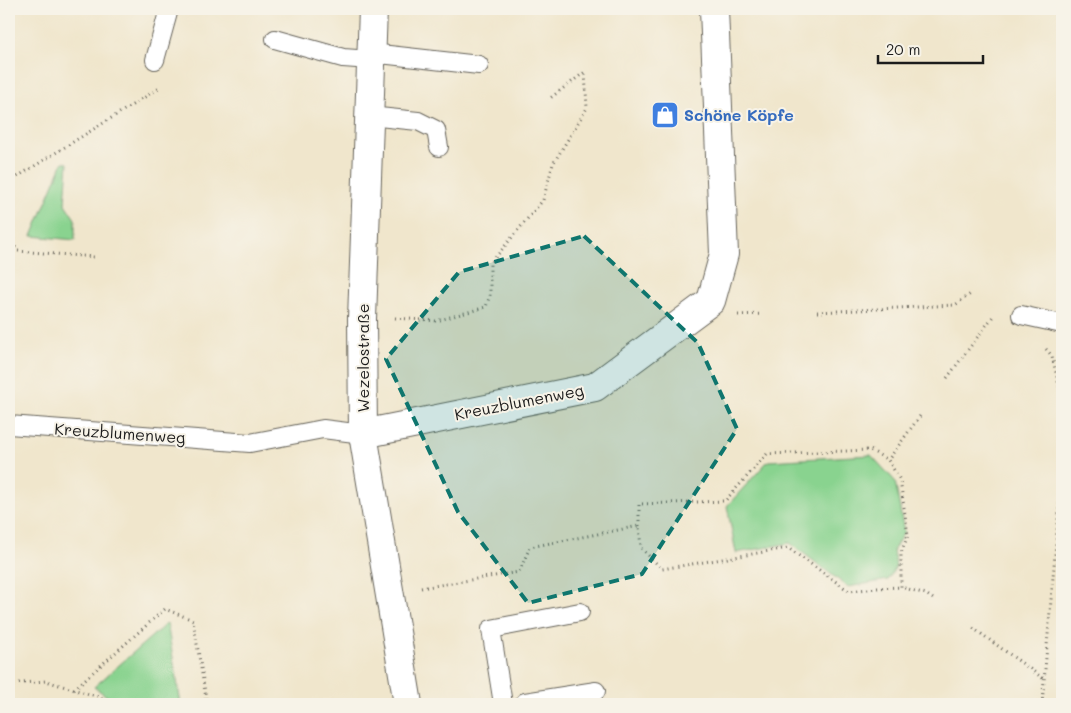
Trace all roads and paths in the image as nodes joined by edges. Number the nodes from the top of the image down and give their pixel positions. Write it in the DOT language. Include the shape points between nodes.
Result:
graph roads {
  1 [pos="169,9"];
  2 [pos="373,9"];
  3 [pos="714,9"];
  4 [pos="275,39"];
  5 [pos="371,57"];
  6 [pos="154,60"];
  7 [pos="479,65"];
  8 [pos="168,83"];
  9 [pos="549,99"];
  10 [pos="369,116"];
  11 [pos="439,147"];
  12 [pos="9,182"];
  13 [pos="9,239"];
  14 [pos="94,257"];
  15 [pos="972,293"];
  16 [pos="817,312"];
  17 [pos="996,312"];
  18 [pos="1021,315"];
  19 [pos="362,319"];
  20 [pos="1062,324"];
  21 [pos="947,378"];
  22 [pos="1062,398"];
  23 [pos="920,416"];
  24 [pos="9,425"];
  25 [pos="363,434"];
  26 [pos="888,460"];
  27 [pos="1062,473"];
  28 [pos="639,526"];
  29 [pos="901,587"];
  30 [pos="390,594"];
  31 [pos="936,601"];
  32 [pos="580,612"];
  33 [pos="973,628"];
  34 [pos="1044,679"];
  35 [pos="9,684"];
  36 [pos="74,689"];
  37 [pos="596,691"];
  38 [pos="109,704"];
  39 [pos="207,704"];
  40 [pos="408,704"];
  41 [pos="503,704"];
  42 [pos="522,704"];
  43 [pos="1042,704"];
  1 -- 6 [label="lane"];
  2 -- 5 [label="street, Wezelostraße"];
  3 -- 25 [label="street, Kreuzblumenweg" via="724,254 712,301 595,387"];
  4 -- 5 [label="lane" via="343,58"];
  5 -- 7 [label="lane"];
  5 -- 10 [label="street, Wezelostraße"];
  8 -- 12 [label="path"];
  9 -- 19 [label="path" via="585,72 587,108 553,164 543,200 490,264 490,295 486,306 436,321"];
  10 -- 11 [label="lane" via="418,121 436,130"];
  10 -- 19 [label="street, Wezelostraße"];
  13 -- 14 [label="path" via="18,251"];
  15 -- 16 [label="path" via="955,305"];
  17 -- 21 [label="path"];
  18 -- 20 [label="lane"];
  18 -- 22 [label="path" via="1052,356"];
  19 -- 25 [label="street, Wezelostraße"];
  23 -- 26 [label="path"];
  24 -- 25 [label="lane, Kreuzblumenweg" via="250,443 323,429"];
  25 -- 30 [label="street, Wezelostraße"];
  26 -- 28 [label="path" via="870,450 767,454 725,501 639,504"];
  26 -- 29 [label="path" via="900,480 908,535 900,553"];
  27 -- 34 [label="path"];
  28 -- 29 [label="path" via="641,548 662,569 788,548 849,591"];
  28 -- 30 [label="path" via="530,547 519,572"];
  29 -- 31 [label="path" via="926,594"];
  30 -- 40 [label="street, Wezelostraße"];
  32 -- 41 [label="lane" via="491,628"];
  33 -- 34 [label="path"];
  34 -- 43 [label="path"];
  35 -- 36 [label="path" via="46,681"];
  36 -- 38 [label="path" via="99,696"];
  36 -- 39 [label="path" via="165,609 193,620"];
  37 -- 42 [label="lane"];
}
